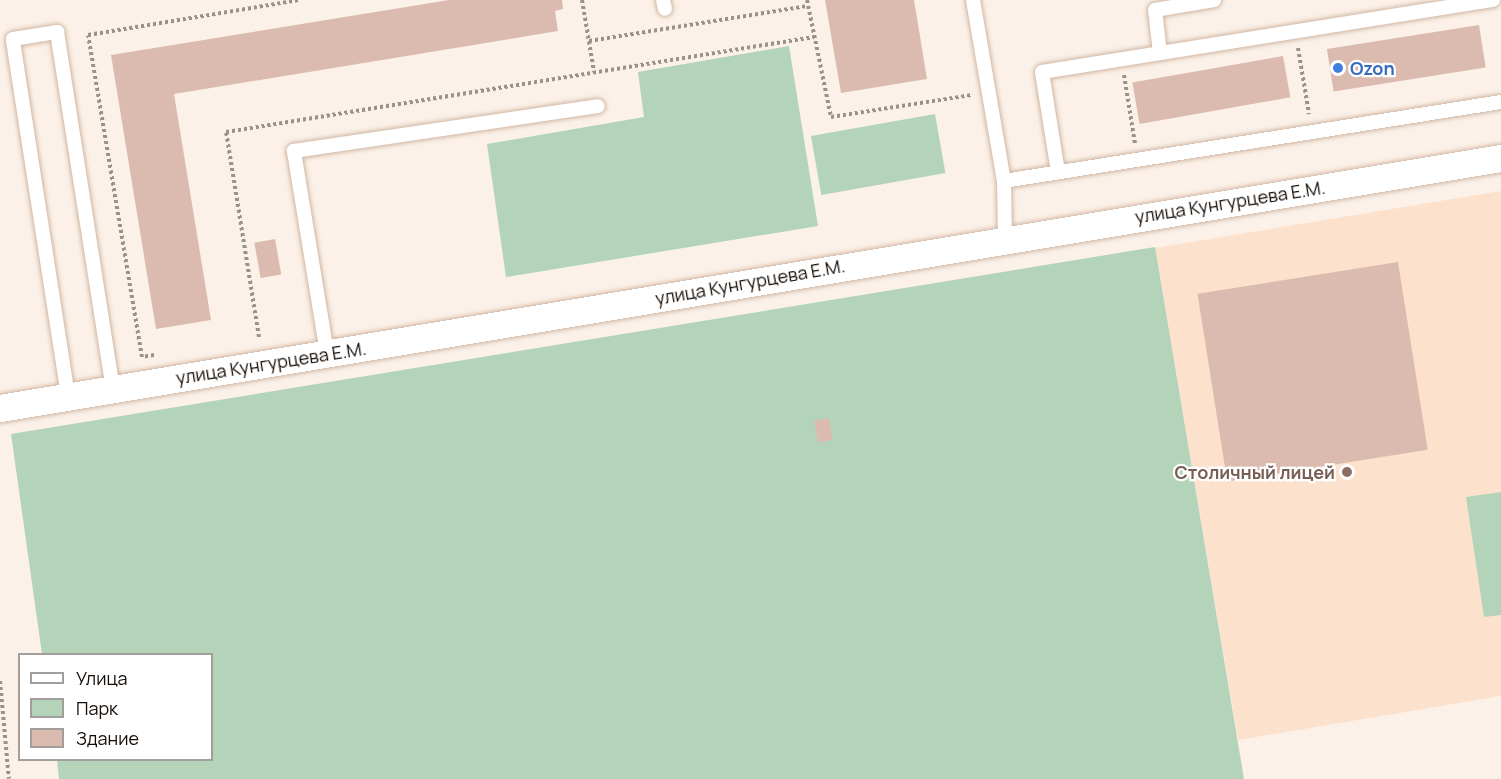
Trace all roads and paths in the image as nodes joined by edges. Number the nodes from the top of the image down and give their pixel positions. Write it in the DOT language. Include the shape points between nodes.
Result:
graph roads {
  1 [pos="300,0"];
  2 [pos="582,0"];
  3 [pos="807,0"];
  4 [pos="973,0"];
  5 [pos="1214,0"];
  6 [pos="1493,0"];
  7 [pos="1429,5"];
  8 [pos="808,6"];
  9 [pos="1295,31"];
  10 [pos="814,37"];
  11 [pos="589,41"];
  12 [pos="1160,53"];
  13 [pos="594,72"];
  14 [pos="974,84"];
  15 [pos="1501,102"];
  16 [pos="598,105"];
  17 [pos="1313,133"];
  18 [pos="1501,158"];
  19 [pos="1058,172"];
  20 [pos="1004,181"];
  21 [pos="1005,238"];
  22 [pos="251,339"];
  23 [pos="164,353"];
  24 [pos="327,353"];
  25 [pos="113,389"];
  26 [pos="68,396"];
  27 [pos="0,408"];
  28 [pos="0,681"];
  29 [pos="9,779"];
  1 -- 23 [label="path" via="88,35 142,357"];
  2 -- 11 [label="path"];
  3 -- 8 [label="path"];
  4 -- 20 [label="lane"];
  5 -- 12 [label="lane" via="1155,10"];
  6 -- 7 [label="lane"];
  7 -- 9 [label="lane"];
  8 -- 10 [label="path"];
  8 -- 11 [label="path"];
  9 -- 12 [label="lane"];
  9 -- 17 [label="path"];
  10 -- 13 [label="path"];
  10 -- 14 [label="path" via="831,117 976,95"];
  11 -- 13 [label="path"];
  12 -- 19 [label="lane" via="1042,72"];
  13 -- 22 [label="path" via="226,132 262,337"];
  15 -- 17 [label="lane"];
  16 -- 24 [label="lane" via="294,151"];
  17 -- 19 [label="lane"];
  18 -- 21 [label="street, улица Кунгурцева Е.М."];
  19 -- 20 [label="lane"];
  20 -- 21 [label="lane"];
  21 -- 24 [label="street, улица Кунгурцева Е.М."];
  24 -- 25 [label="street, улица Кунгурцева Е.М."];
  25 -- 26 [label="street, улица Кунгурцева Е.М."];
  25 -- 26 [label="lane" via="57,32 13,39"];
  26 -- 27 [label="street, улица Кунгурцева Е.М."];
  28 -- 29 [label="path"];
}
